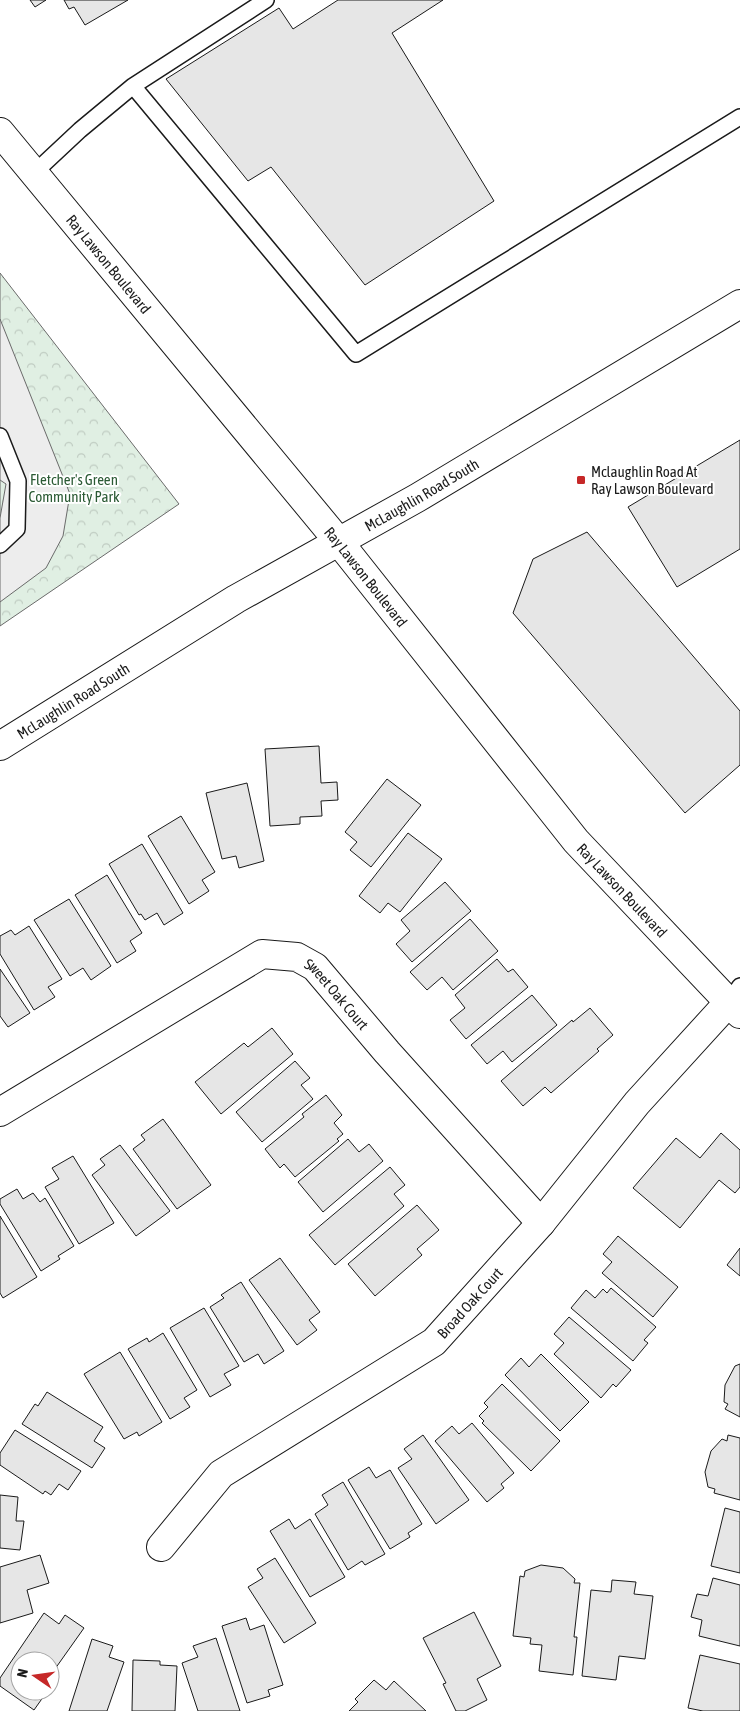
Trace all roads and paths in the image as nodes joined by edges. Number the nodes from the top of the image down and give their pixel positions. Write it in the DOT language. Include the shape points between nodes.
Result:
graph roads {
  1 [pos="266,0"];
  2 [pos="133,86"];
  3 [pos="740,117"];
  4 [pos="0,132"];
  5 [pos="34,173"];
  6 [pos="740,304"];
  7 [pos="0,436"];
  8 [pos="339,542"];
  9 [pos="0,545"];
  10 [pos="0,746"];
  11 [pos="736,1001"];
  12 [pos="0,1112"];
  13 [pos="541,1223"];
  14 [pos="161,1547"];
  1 -- 2 [label="lane"];
  2 -- 3 [label="lane" via="356,354"];
  2 -- 5 [label="lane"];
  4 -- 5 [label="street, Ray Lawson Boulevard"];
  5 -- 8 [label="street, Ray Lawson Boulevard"];
  6 -- 8 [label="street, McLaughlin Road South"];
  7 -- 9 [label="lane" via="18,481 17,529"];
  8 -- 10 [label="street, McLaughlin Road South" via="236,599"];
  8 -- 11 [label="street, Ray Lawson Boulevard" via="576,842"];
  11 -- 13 [label="street, Broad Oak Court" via="637,1103"];
  12 -- 13 [label="street, Sweet Oak Court" via="262,954 297,957 315,967"];
  13 -- 14 [label="street, Broad Oak Court" via="434,1342 221,1474"];
}
